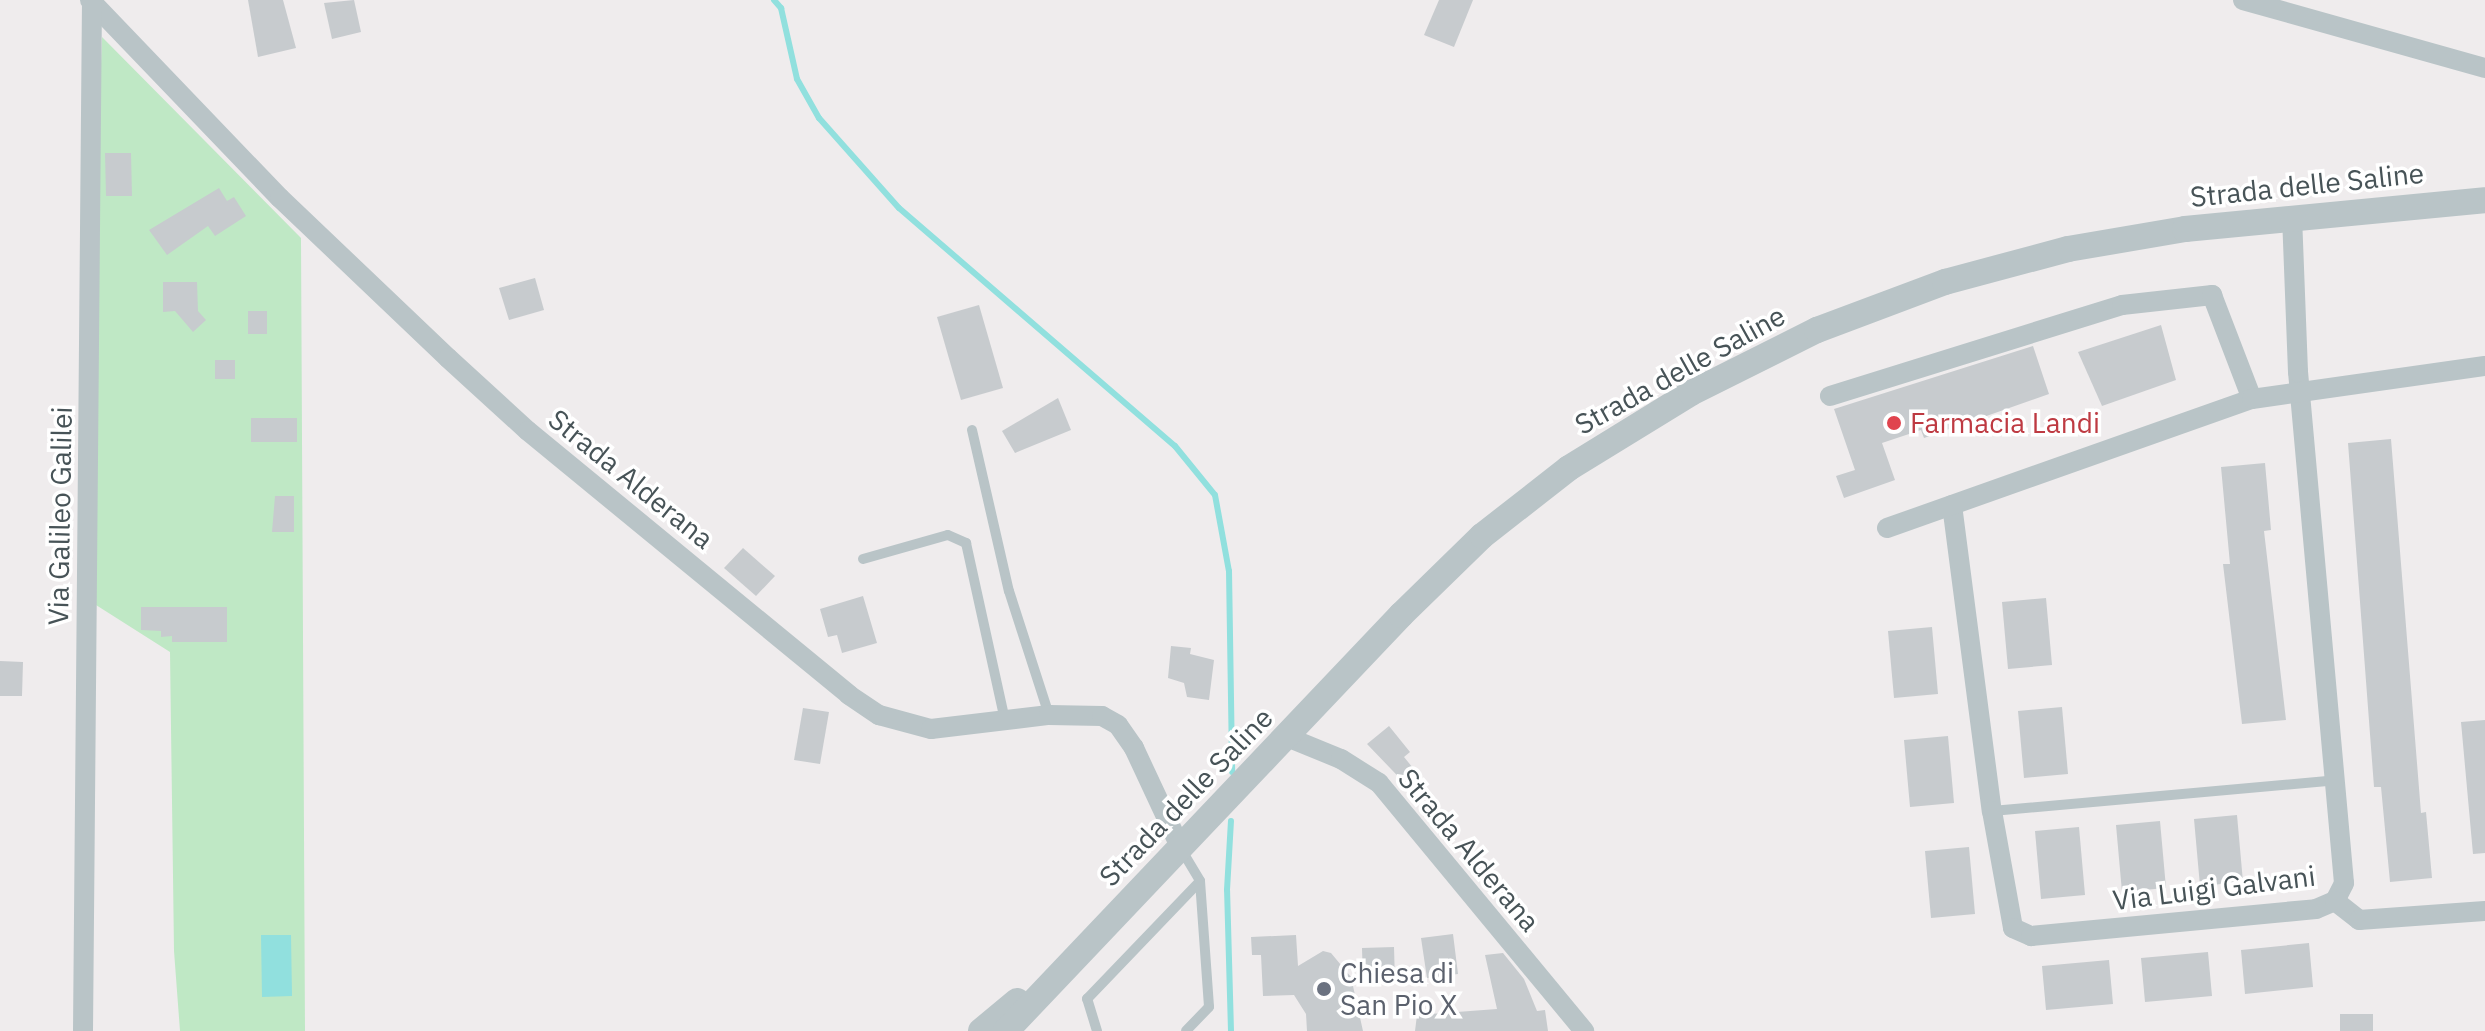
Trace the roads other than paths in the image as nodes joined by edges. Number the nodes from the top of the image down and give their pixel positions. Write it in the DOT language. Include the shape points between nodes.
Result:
graph roads {
  1 [pos="2243,0"];
  2 [pos="91,1"];
  3 [pos="2485,68"];
  4 [pos="2485,200"];
  5 [pos="2292,218"];
  6 [pos="2485,366"];
  7 [pos="2300,389"];
  8 [pos="1830,396"];
  9 [pos="2252,399"];
  10 [pos="972,430"];
  11 [pos="1952,505"];
  12 [pos="1887,528"];
  13 [pos="863,559"];
  14 [pos="1049,715"];
  15 [pos="1005,721"];
  16 [pos="1287,737"];
  17 [pos="2338,780"];
  18 [pos="1992,811"];
  19 [pos="1181,849"];
  20 [pos="1200,881"];
  21 [pos="2335,901"];
  22 [pos="2485,911"];
  23 [pos="1055,981"];
  24 [pos="83,1031"];
  25 [pos="981,1031"];
  26 [pos="1006,1031"];
  27 [pos="1028,1031"];
  28 [pos="1097,1031"];
  29 [pos="1186,1031"];
  30 [pos="1584,1031"];
  1 -- 3 [label="street"];
  2 -- 15 [label="street, Strada Alderana" via="280,198 517,421 849,695 879,715 913,726 949,729"];
  2 -- 24 [label="street, Via Galileo Galilei"];
  4 -- 5 [label="street, Strada delle Saline"];
  5 -- 7 [label="street, Via Luigi Galvani"];
  5 -- 16 [label="street, Strada delle Saline" via="2068,249 1945,282 1817,330 1691,393 1569,468 1482,536"];
  6 -- 7 [label="street"];
  7 -- 9 [label="street"];
  7 -- 17 [label="street, Via Luigi Galvani"];
  8 -- 9 [label="street" via="2122,305 2212,295"];
  9 -- 11 [label="street"];
  10 -- 14 [label="lane" via="1009,591"];
  11 -- 12 [label="street"];
  11 -- 18 [label="street, Via Luigi Galvani"];
  13 -- 15 [label="lane" via="948,535 966,543"];
  14 -- 15 [label="street, Strada Alderana"];
  14 -- 19 [label="street, Strada Alderana" via="1102,716 1118,725"];
  16 -- 19 [label="street, Strada delle Saline"];
  16 -- 30 [label="street, Strada Alderana" via="1341,759 1379,783"];
  17 -- 18 [label="lane"];
  17 -- 21 [label="street, Via Luigi Galvani" via="2344,883"];
  18 -- 21 [label="street, Via Luigi Galvani" via="2007,911 2013,928 2031,936 2316,909"];
  19 -- 20 [label="lane"];
  19 -- 23 [label="street, Strada delle Saline"];
  20 -- 28 [label="lane" via="1087,999"];
  20 -- 29 [label="lane" via="1209,1007"];
  21 -- 22 [label="street" via="2359,920"];
  23 -- 25 [label="street, Strada delle Saline" via="1015,1002"];
  23 -- 26 [label="street, Strada delle Saline"];
  23 -- 27 [label="street, Strada delle Saline"];
}
